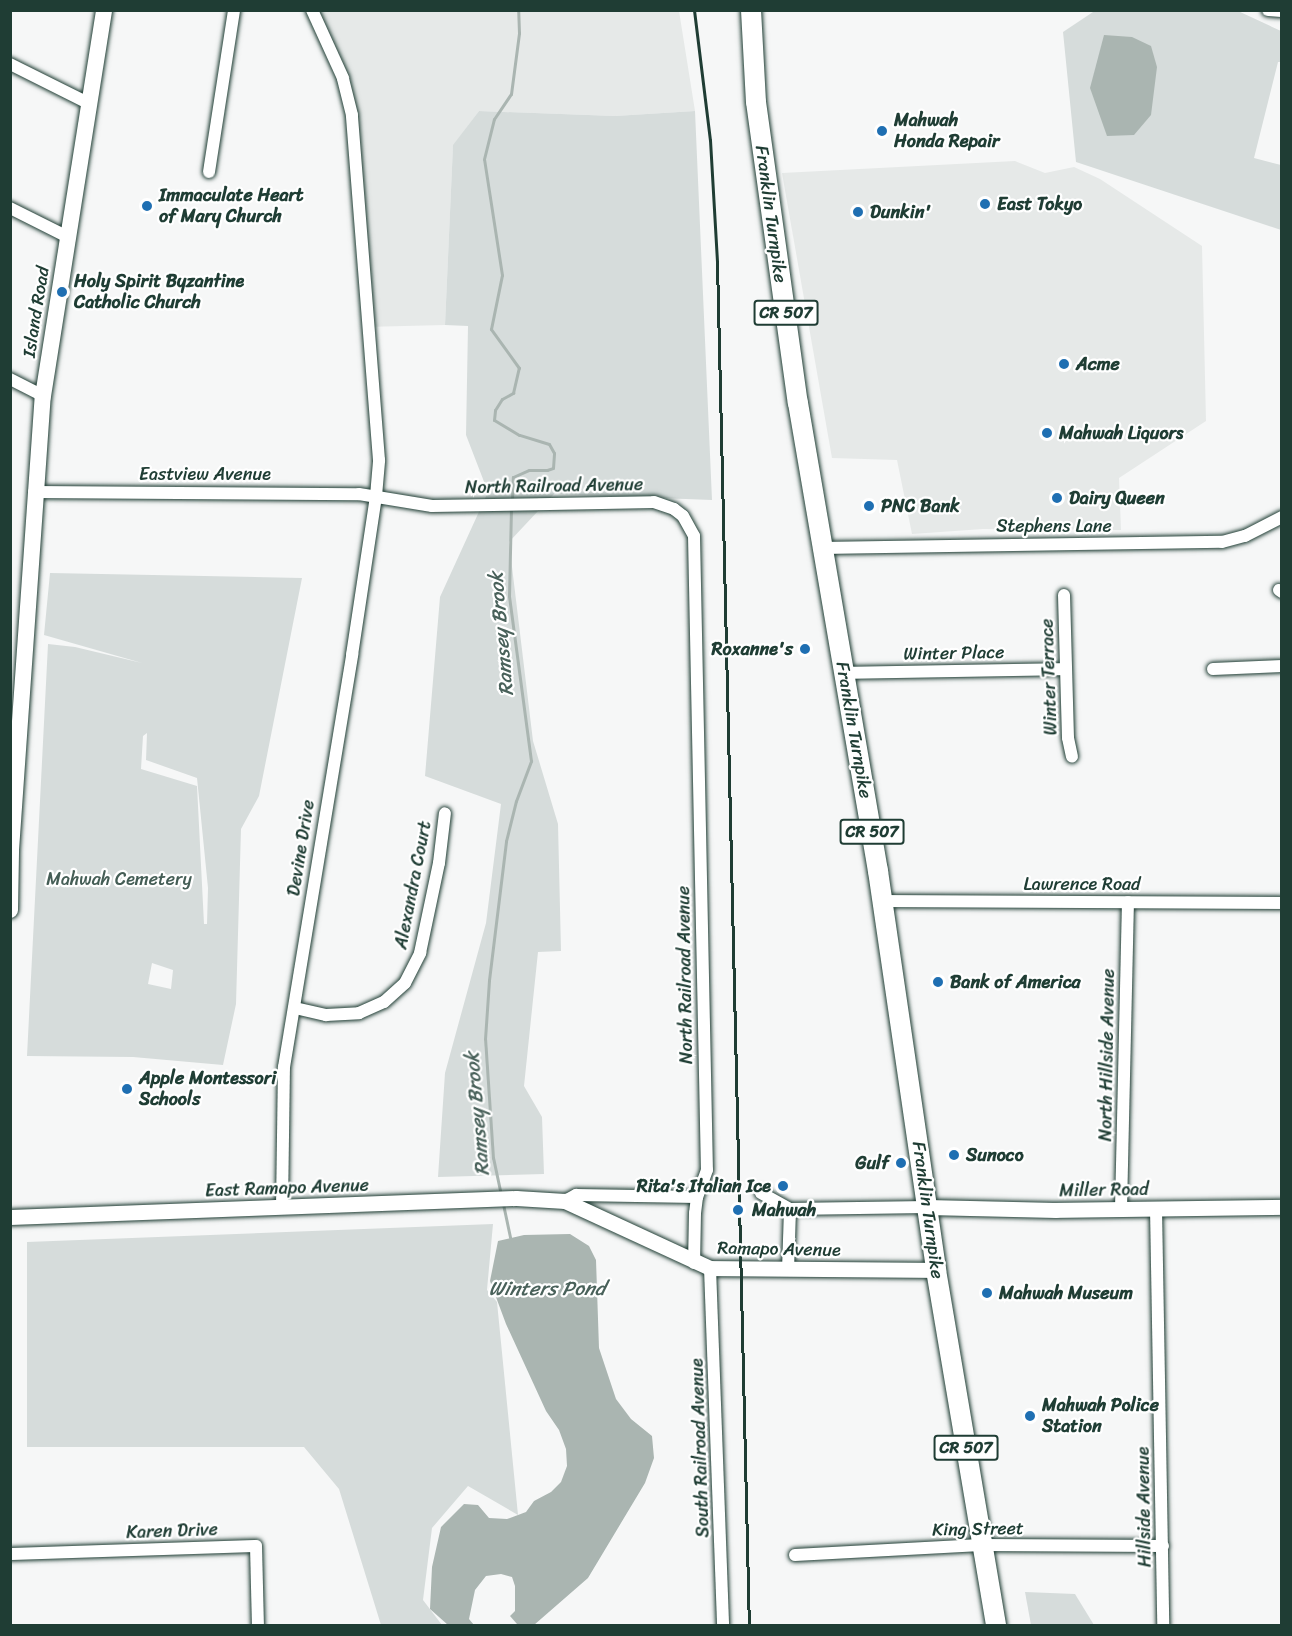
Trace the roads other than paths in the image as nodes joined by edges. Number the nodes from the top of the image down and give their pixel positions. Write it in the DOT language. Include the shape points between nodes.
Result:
graph roads {
  1 [pos="104,10"];
  2 [pos="234,10"];
  3 [pos="312,10"];
  4 [pos="751,10"];
  5 [pos="1268,10"];
  6 [pos="1281,11"];
  7 [pos="10,64"];
  8 [pos="88,103"];
  9 [pos="209,172"];
  10 [pos="10,208"];
  11 [pos="68,237"];
  12 [pos="10,379"];
  13 [pos="43,396"];
  14 [pos="34,492"];
  15 [pos="376,496"];
  16 [pos="1281,517"];
  17 [pos="821,548"];
  18 [pos="1064,595"];
  19 [pos="1281,666"];
  20 [pos="1066,669"];
  21 [pos="1213,669"];
  22 [pos="844,673"];
  23 [pos="1072,757"];
  24 [pos="445,813"];
  25 [pos="883,901"];
  26 [pos="1128,902"];
  27 [pos="1281,903"];
  28 [pos="10,910"];
  29 [pos="295,1008"];
  30 [pos="761,1193"];
  31 [pos="697,1197"];
  32 [pos="565,1201"];
  33 [pos="927,1207"];
  34 [pos="1281,1207"];
  35 [pos="282,1208"];
  36 [pos="1156,1208"];
  37 [pos="790,1209"];
  38 [pos="1121,1209"];
  39 [pos="10,1217"];
  40 [pos="694,1263"];
  41 [pos="710,1268"];
  42 [pos="788,1270"];
  43 [pos="936,1270"];
  44 [pos="981,1545"];
  45 [pos="1163,1546"];
  46 [pos="10,1554"];
  47 [pos="795,1555"];
  48 [pos="258,1626"];
  49 [pos="723,1626"];
  50 [pos="996,1626"];
  51 [pos="1163,1626"];
  1 -- 8 [label="main road, Island Road"];
  2 -- 9 [label="street"];
  3 -- 15 [label="street" via="344,78 352,115 364,301 378,431"];
  4 -- 17 [label="main road, Franklin Turnpike / CR 507" via="765,175"];
  5 -- 6 [label="street"];
  7 -- 8 [label="street"];
  8 -- 11 [label="main road, Island Road"];
  10 -- 11 [label="street"];
  11 -- 13 [label="main road, Island Road"];
  12 -- 13 [label="street"];
  13 -- 14 [label="main road, Island Road"];
  14 -- 15 [label="street, Eastview Avenue"];
  14 -- 28 [label="main road, Island Road"];
  15 -- 29 [label="street, Devine Drive"];
  15 -- 31 [label="street, North Railroad Avenue" via="432,506 654,502 683,516 693,536 706,1170"];
  16 -- 17 [label="street, Stephens Lane" via="1245,536 1211,543"];
  17 -- 22 [label="main road, Franklin Turnpike / CR 507"];
  18 -- 20 [label="street, Winter Terrace"];
  19 -- 21 [label="street"];
  20 -- 22 [label="street, Winter Place"];
  20 -- 23 [label="street, Winter Terrace"];
  22 -- 25 [label="main road, Franklin Turnpike / CR 507"];
  24 -- 29 [label="street, Alexandra Court" via="420,953 405,983 384,1002 359,1013 326,1015"];
  25 -- 26 [label="street, Lawrence Road"];
  25 -- 33 [label="main road, Franklin Turnpike / CR 507"];
  26 -- 27 [label="street, Lawrence Road"];
  26 -- 38 [label="street, North Hillside Avenue"];
  29 -- 35 [label="street, Devine Drive" via="284,1067"];
  30 -- 37 [label="street"];
  31 -- 32 [label="street" via="576,1195"];
  31 -- 40 [label="street"];
  32 -- 35 [label="street, East Ramapo Avenue" via="516,1198"];
  32 -- 40 [label="street, Ramapo Avenue"];
  33 -- 37 [label="street"];
  33 -- 38 [label="street, Miller Road"];
  33 -- 43 [label="main road, Franklin Turnpike / CR 507"];
  34 -- 36 [label="street, Miller Road"];
  35 -- 39 [label="street, East Ramapo Avenue"];
  36 -- 38 [label="street, Miller Road"];
  36 -- 45 [label="street, Hillside Avenue"];
  37 -- 42 [label="street"];
  40 -- 41 [label="street, Ramapo Avenue"];
  41 -- 42 [label="street, Ramapo Avenue"];
  41 -- 49 [label="street, South Railroad Avenue"];
  42 -- 43 [label="street, Ramapo Avenue"];
  43 -- 44 [label="main road, Franklin Turnpike / CR 507"];
  44 -- 45 [label="street, King Street"];
  44 -- 47 [label="street, King Street"];
  44 -- 50 [label="main road, Franklin Turnpike / CR 507"];
  45 -- 51 [label="street, Hillside Avenue"];
  46 -- 48 [label="street, Karen Drive" via="256,1546"];
}
